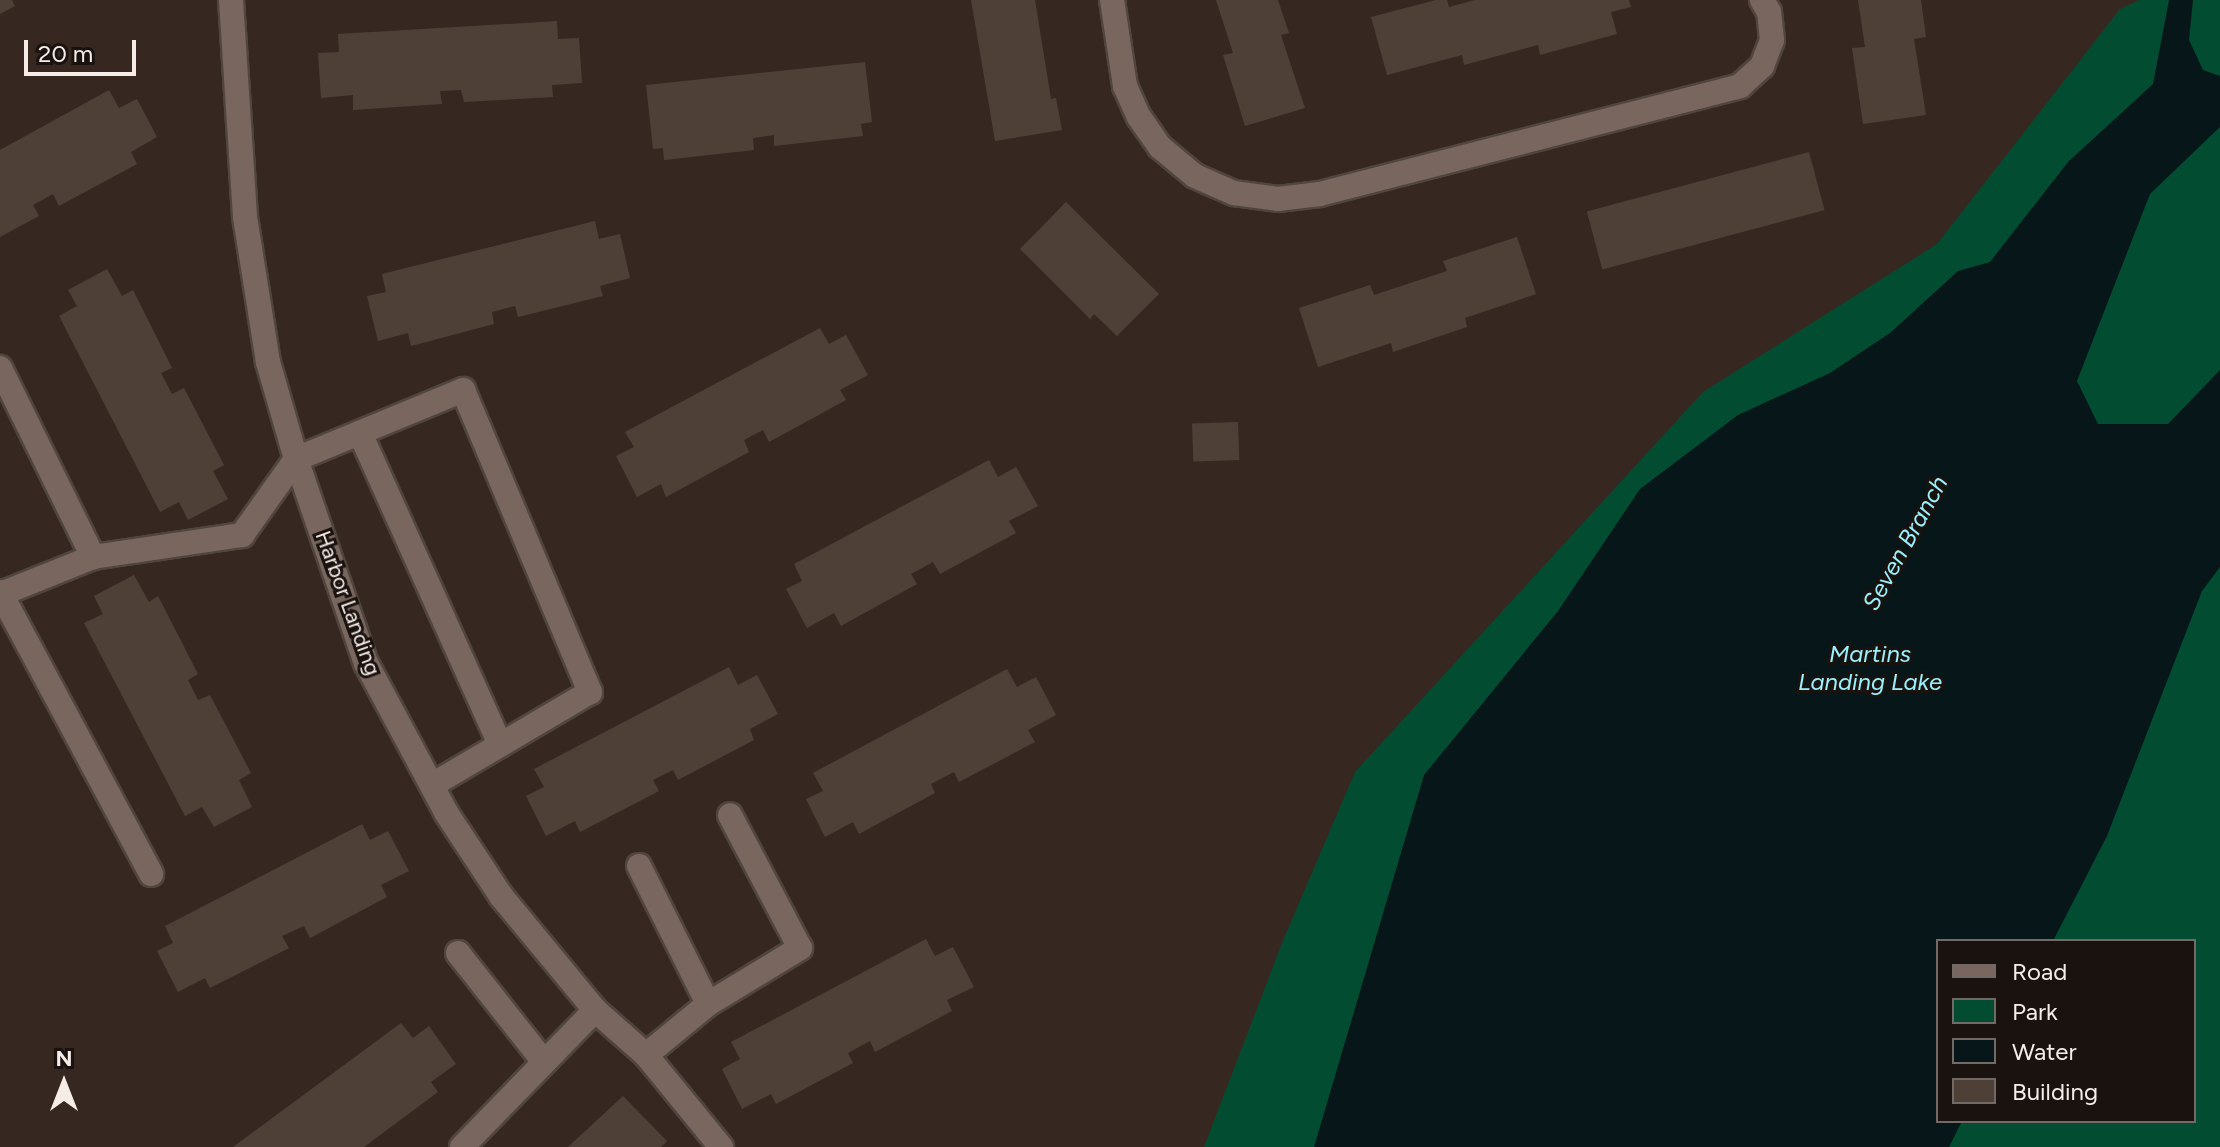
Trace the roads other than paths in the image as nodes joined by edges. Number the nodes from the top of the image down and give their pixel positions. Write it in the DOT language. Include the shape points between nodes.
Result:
graph roads {
  1 [pos="231,0"];
  2 [pos="1112,0"];
  3 [pos="1762,0"];
  4 [pos="0,368"];
  5 [pos="360,433"];
  6 [pos="296,459"];
  7 [pos="93,557"];
  8 [pos="1,593"];
  9 [pos="500,745"];
  10 [pos="432,785"];
  11 [pos="730,815"];
  12 [pos="639,866"];
  13 [pos="151,874"];
  14 [pos="458,953"];
  15 [pos="708,1004"];
  16 [pos="595,1010"];
  17 [pos="646,1055"];
  18 [pos="544,1062"];
  19 [pos="462,1147"];
  20 [pos="721,1147"];
  1 -- 6 [label="street, Harbor Landing" via="245,217 268,362"];
  2 -- 3 [label="street" via="1125,86 1160,147 1195,176 1234,193 1278,199 1320,194 1740,86 1762,66 1772,40"];
  4 -- 7 [label="street"];
  5 -- 6 [label="street"];
  5 -- 9 [label="street"];
  5 -- 9 [label="street" via="463,390 590,692"];
  6 -- 7 [label="street" via="242,535"];
  6 -- 10 [label="street, Harbor Landing" via="366,663"];
  7 -- 8 [label="street"];
  8 -- 13 [label="street"];
  9 -- 10 [label="street"];
  10 -- 16 [label="street, Harbor Landing" via="501,896"];
  11 -- 15 [label="street" via="800,948"];
  12 -- 15 [label="street"];
  14 -- 18 [label="street"];
  15 -- 17 [label="street"];
  16 -- 17 [label="street, Harbor Landing"];
  16 -- 18 [label="street"];
  17 -- 20 [label="street, Harbor Landing"];
  18 -- 19 [label="street"];
}
